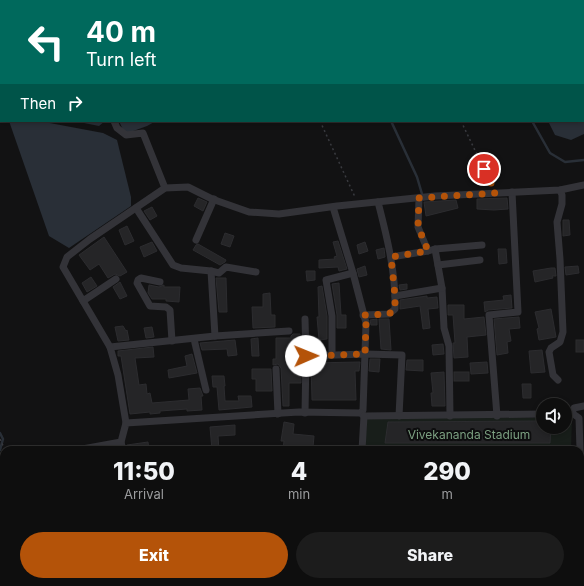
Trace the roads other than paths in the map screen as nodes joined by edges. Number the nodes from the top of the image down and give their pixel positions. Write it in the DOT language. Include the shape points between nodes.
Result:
graph roads {
  1 [pos="114,122"];
  2 [pos="584,185"];
  3 [pos="165,188"];
  4 [pos="560,190"];
  5 [pos="512,192"];
  6 [pos="419,198"];
  7 [pos="214,199"];
  8 [pos="378,202"];
  9 [pos="333,207"];
  10 [pos="136,208"];
  11 [pos="196,240"];
  12 [pos="482,245"];
  13 [pos="431,250"];
  14 [pos="391,257"];
  15 [pos="480,260"];
  16 [pos="438,265"];
  17 [pos="211,271"];
  18 [pos="256,272"];
  19 [pos="353,273"];
  20 [pos="116,279"];
  21 [pos="160,282"];
  22 [pos="442,288"];
  23 [pos="395,296"];
  24 [pos="83,302"];
  25 [pos="363,315"];
  26 [pos="306,319"];
  27 [pos="289,331"];
  28 [pos="215,336"];
  29 [pos="194,339"];
  30 [pos="172,341"];
  31 [pos="110,346"];
  32 [pos="365,354"];
  33 [pos="332,355"];
  34 [pos="306,356"];
  35 [pos="276,369"];
  36 [pos="558,380"];
  37 [pos="206,390"];
  38 [pos="584,406"];
  39 [pos="572,410"];
  40 [pos="278,414"];
  41 [pos="305,414"];
  42 [pos="536,414"];
  43 [pos="572,414"];
  44 [pos="363,415"];
  45 [pos="399,416"];
  46 [pos="450,416"];
  47 [pos="497,416"];
  48 [pos="126,423"];
  49 [pos="121,442"];
  50 [pos="99,446"];
  51 [pos="122,446"];
  52 [pos="362,446"];
  53 [pos="580,446"];
  1 -- 3 [label="street" via="117,128 126,135 143,133"];
  2 -- 4 [label="street"];
  3 -- 7 [label="street" via="188,187"];
  3 -- 10 [label="street"];
  4 -- 5 [label="street"];
  4 -- 36 [label="street" via="562,204 557,222 563,332 560,342 549,352 553,375"];
  5 -- 6 [label="street"];
  5 -- 47 [label="street" via="518,312 489,315"];
  6 -- 8 [label="street"];
  6 -- 13 [label="street" via="418,226"];
  7 -- 9 [label="street" via="248,212 279,214"];
  7 -- 11 [label="street"];
  8 -- 9 [label="street"];
  8 -- 14 [label="street"];
  9 -- 19 [label="street"];
  10 -- 17 [label="street" via="173,265"];
  10 -- 24 [label="street" via="67,257 63,267"];
  12 -- 13 [label="street"];
  13 -- 14 [label="street"];
  13 -- 16 [label="street"];
  14 -- 23 [label="street"];
  15 -- 16 [label="street"];
  16 -- 22 [label="street"];
  17 -- 18 [label="street" via="219,273 226,267"];
  17 -- 28 [label="street"];
  19 -- 25 [label="street"];
  19 -- 33 [label="street" via="326,280 332,316"];
  20 -- 24 [label="street"];
  21 -- 30 [label="street" via="141,278 137,283 150,306 166,307 170,310"];
  22 -- 23 [label="street"];
  22 -- 46 [label="street" via="444,328 449,346"];
  23 -- 25 [label="street" via="395,309 389,314"];
  24 -- 31 [label="street"];
  25 -- 32 [label="street" via="366,324"];
  26 -- 34 [label="street"];
  27 -- 28 [label="street"];
  28 -- 29 [label="street"];
  29 -- 30 [label="street"];
  29 -- 37 [label="street"];
  30 -- 31 [label="street"];
  31 -- 48 [label="street"];
  32 -- 33 [label="street"];
  32 -- 44 [label="street"];
  32 -- 45 [label="street" via="402,356"];
  33 -- 34 [label="street"];
  34 -- 41 [label="street"];
  35 -- 40 [label="street"];
  38 -- 39 [label="street"];
  40 -- 41 [label="street"];
  40 -- 48 [label="street"];
  41 -- 44 [label="street"];
  42 -- 47 [label="street"];
  43 -- 53 [label="street" via="579,418"];
  44 -- 45 [label="street"];
  44 -- 52 [label="street"];
  45 -- 46 [label="street"];
  46 -- 47 [label="street"];
  48 -- 49 [label="street"];
  49 -- 50 [label="street"];
  49 -- 51 [label="street"];
}
